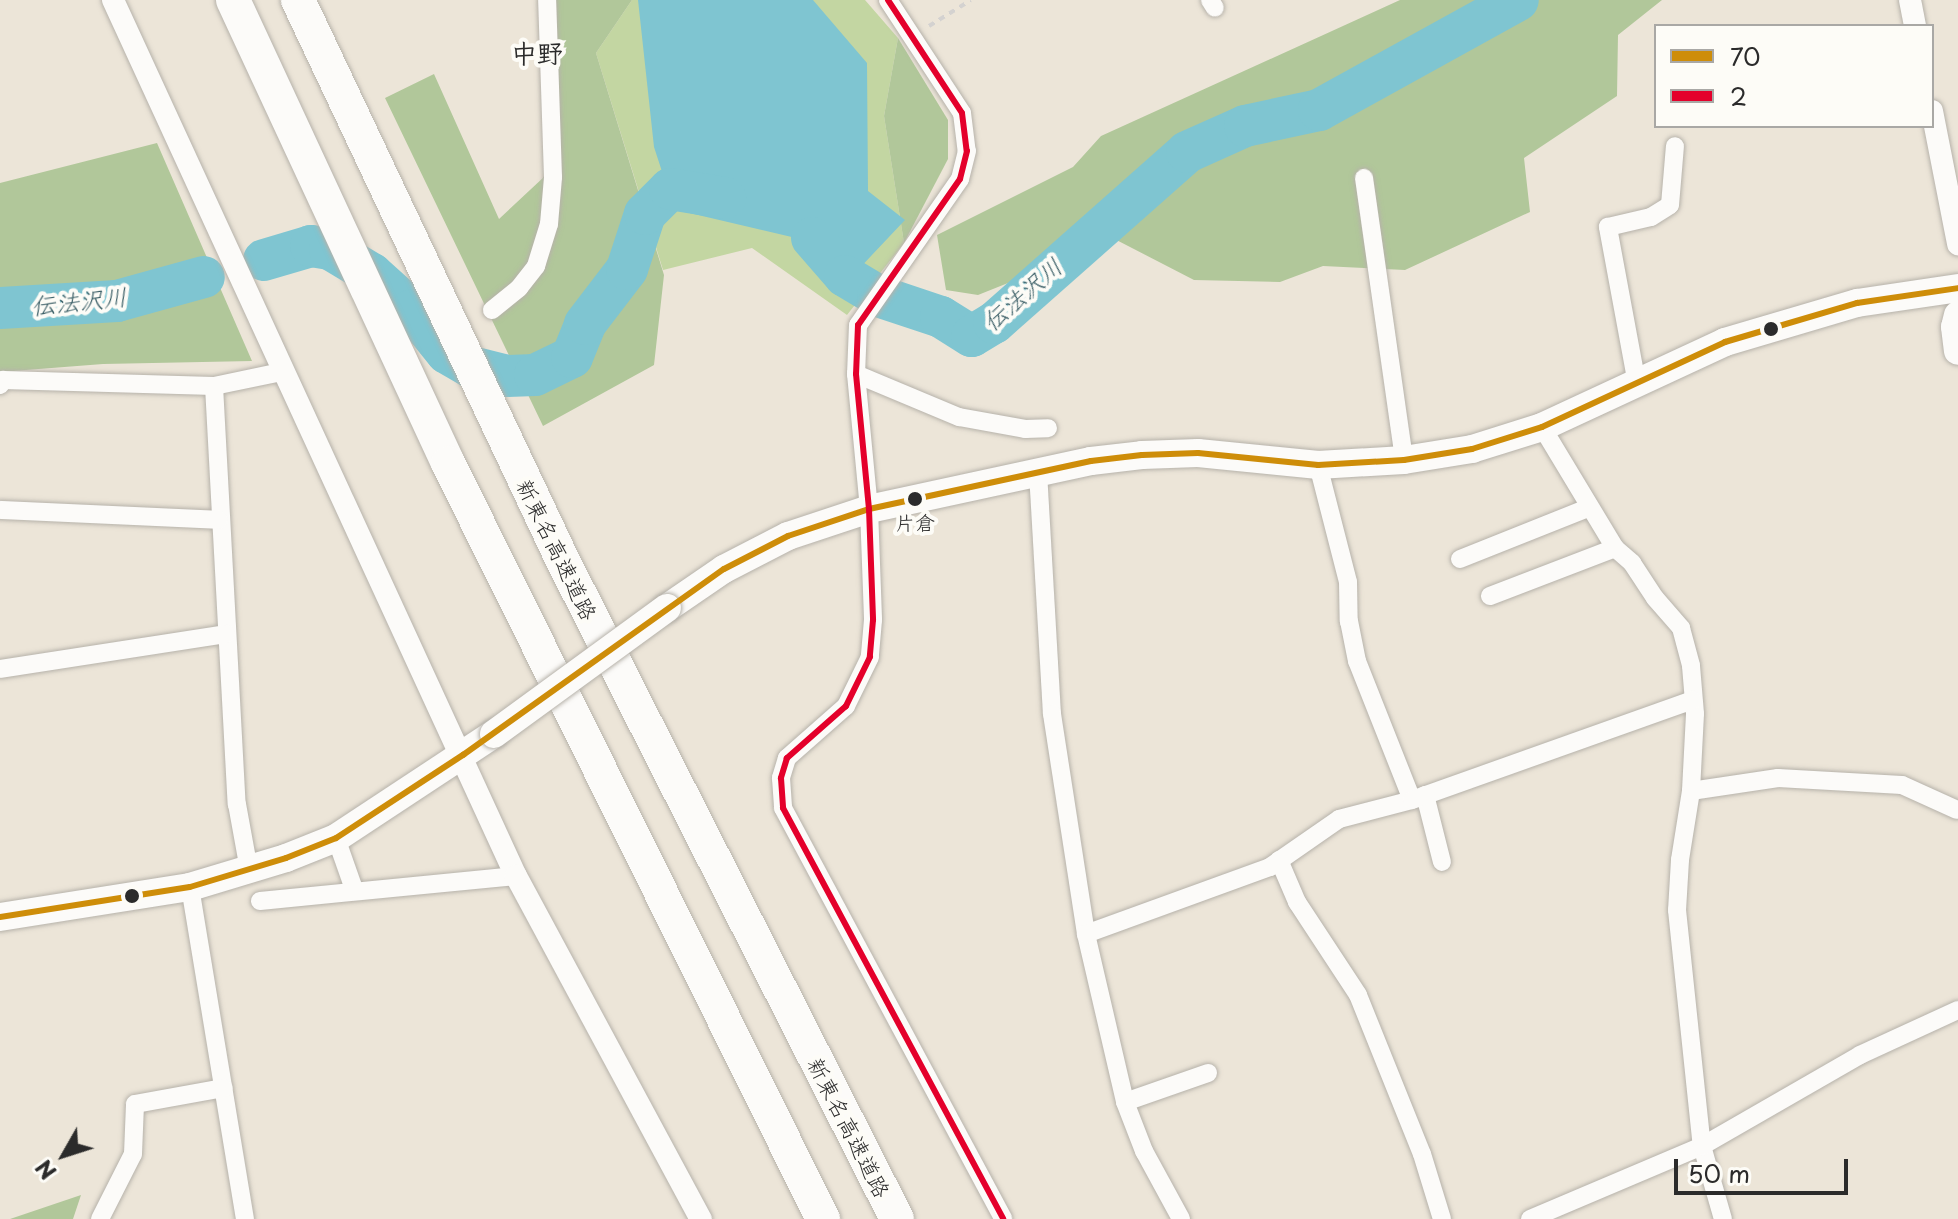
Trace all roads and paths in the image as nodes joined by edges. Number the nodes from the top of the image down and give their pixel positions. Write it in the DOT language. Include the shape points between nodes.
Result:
graph roads {
  1 [pos="113,0"];
  2 [pos="233,0"];
  3 [pos="298,0"];
  4 [pos="547,0"];
  5 [pos="888,0"];
  6 [pos="971,0"];
  7 [pos="1910,0"];
  8 [pos="1915,24"];
  9 [pos="913,36"];
  10 [pos="1934,121"];
  11 [pos="1675,146"];
  12 [pos="1364,178"];
  13 [pos="1958,244"];
  14 [pos="1958,288"];
  15 [pos="492,310"];
  16 [pos="1958,315"];
  17 [pos="1958,351"];
  18 [pos="281,372"];
  19 [pos="856,374"];
  20 [pos="1637,384"];
  21 [pos="0,385"];
  22 [pos="214,386"];
  23 [pos="1542,427"];
  24 [pos="1048,428"];
  25 [pos="1404,460"];
  26 [pos="1318,465"];
  27 [pos="1038,472"];
  28 [pos="1588,508"];
  29 [pos="869,509"];
  30 [pos="0,510"];
  31 [pos="219,520"];
  32 [pos="1615,548"];
  33 [pos="1460,559"];
  34 [pos="1490,596"];
  35 [pos="226,634"];
  36 [pos="0,669"];
  37 [pos="1693,700"];
  38 [pos="463,755"];
  39 [pos="1691,791"];
  40 [pos="1419,797"];
  41 [pos="1957,810"];
  42 [pos="336,838"];
  43 [pos="1279,860"];
  44 [pos="1442,862"];
  45 [pos="249,870"];
  46 [pos="516,876"];
  47 [pos="190,887"];
  48 [pos="354,889"];
  49 [pos="260,901"];
  50 [pos="0,917"];
  51 [pos="1086,934"];
  52 [pos="1958,1010"];
  53 [pos="1208,1073"];
  54 [pos="224,1088"];
  55 [pos="1125,1102"];
  56 [pos="1702,1146"];
  57 [pos="100,1219"];
  58 [pos="245,1219"];
  59 [pos="701,1219"];
  60 [pos="823,1219"];
  61 [pos="897,1219"];
  62 [pos="1003,1219"];
  63 [pos="1181,1219"];
  64 [pos="1442,1219"];
  65 [pos="1530,1219"];
  66 [pos="1723,1219"];
  1 -- 18 [label="street"];
  2 -- 60 [label="highway" via="448,463"];
  3 -- 61 [label="highway, 新東名高速道路" via="568,571"];
  4 -- 15 [label="street" via="553,177 549,224 536,266"];
  5 -- 9 [label="street"];
  6 -- 9 [label="path"];
  7 -- 8 [label="street"];
  9 -- 19 [label="street" via="962,113 967,151 960,179 858,325"];
  10 -- 13 [label="street"];
  11 -- 20 [label="street" via="1670,205 1651,217 1608,227"];
  12 -- 25 [label="street"];
  14 -- 20 [label="main road" via="1857,303 1783,323 1725,342"];
  16 -- 17 [label="main road"];
  18 -- 22 [label="street"];
  18 -- 38 [label="street"];
  19 -- 24 [label="street" via="959,417"];
  19 -- 29 [label="street"];
  20 -- 23 [label="main road"];
  21 -- 22 [label="street" via="3,380"];
  22 -- 31 [label="street"];
  23 -- 25 [label="main road" via="1472,449"];
  23 -- 28 [label="street"];
  25 -- 26 [label="main road"];
  26 -- 27 [label="main road" via="1198,453 1142,455"];
  26 -- 40 [label="street" via="1348,582 1357,661"];
  27 -- 29 [label="main road"];
  27 -- 51 [label="street" via="1052,714"];
  28 -- 32 [label="street"];
  28 -- 33 [label="street"];
  29 -- 38 [label="main road, bridge" via="788,536 724,569"];
  29 -- 62 [label="street" via="870,657 846,706 787,758 781,778 783,808"];
  30 -- 31 [label="street"];
  31 -- 35 [label="street"];
  32 -- 34 [label="street"];
  32 -- 37 [label="street" via="1681,628"];
  35 -- 36 [label="street"];
  35 -- 45 [label="street" via="237,804"];
  37 -- 39 [label="street"];
  37 -- 40 [label="street"];
  38 -- 42 [label="main road"];
  38 -- 46 [label="street"];
  39 -- 41 [label="street" via="1778,778 1902,785"];
  39 -- 56 [label="street" via="1677,910"];
  40 -- 43 [label="street" via="1339,819"];
  40 -- 44 [label="street"];
  42 -- 45 [label="main road"];
  42 -- 48 [label="street"];
  43 -- 51 [label="street"];
  43 -- 64 [label="street" via="1297,902 1358,995 1422,1154"];
  45 -- 47 [label="main road"];
  46 -- 48 [label="street"];
  46 -- 59 [label="street"];
  47 -- 50 [label="main road"];
  47 -- 54 [label="street"];
  48 -- 49 [label="street"];
  51 -- 55 [label="street"];
  52 -- 56 [label="street" via="1860,1055"];
  53 -- 55 [label="street"];
  54 -- 57 [label="street" via="135,1104 133,1154"];
  54 -- 58 [label="street"];
  55 -- 63 [label="street" via="1144,1151"];
  56 -- 65 [label="street"];
  56 -- 66 [label="street"];
}
